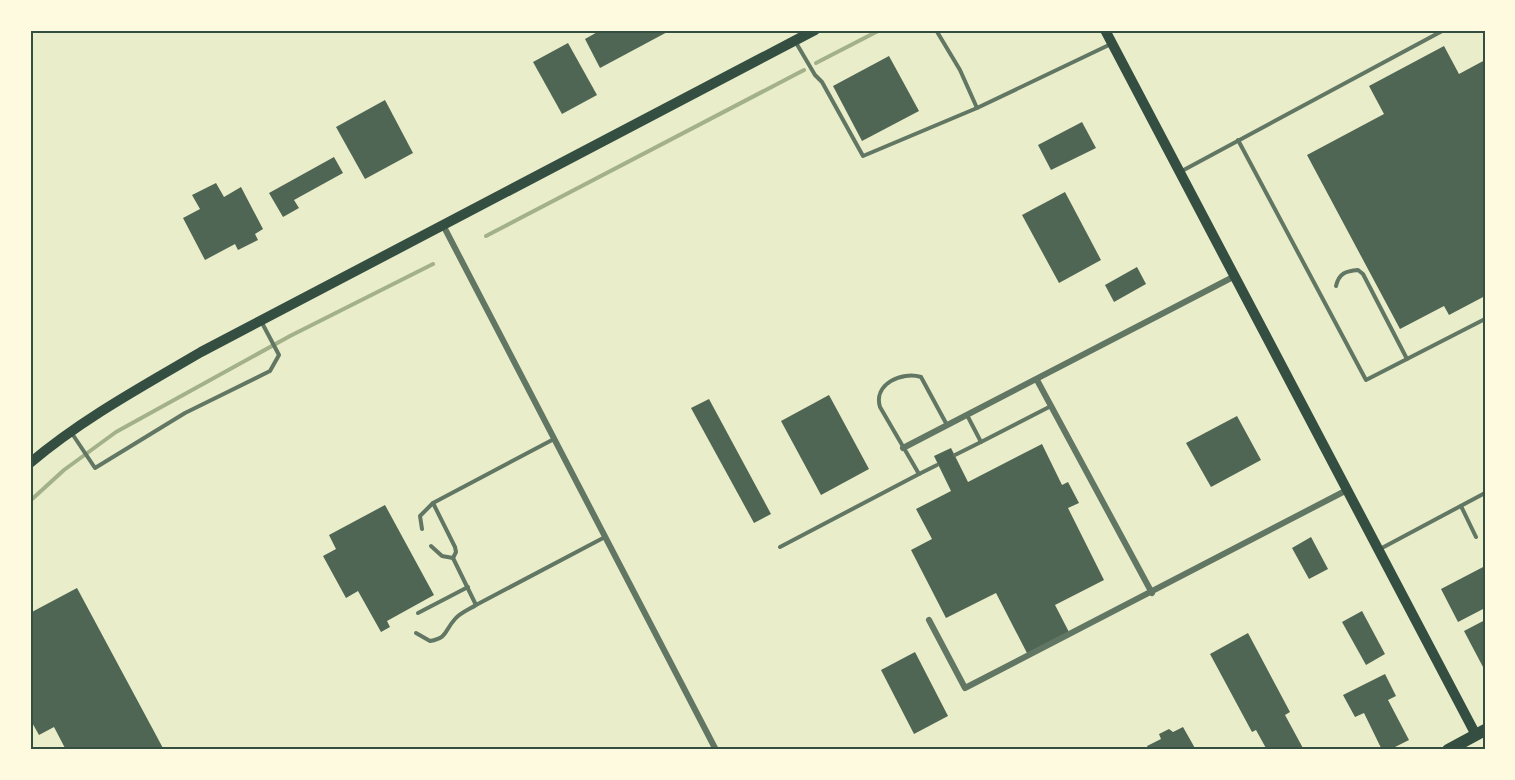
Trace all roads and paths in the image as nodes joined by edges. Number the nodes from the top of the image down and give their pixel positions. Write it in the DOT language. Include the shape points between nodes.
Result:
graph roads {
  1 [pos="815,30"];
  2 [pos="936,30"];
  3 [pos="1105,30"];
  4 [pos="1444,30"];
  5 [pos="794,40"];
  6 [pos="1112,43"];
  7 [pos="977,108"];
  8 [pos="1238,140"];
  9 [pos="1180,172"];
  10 [pos="443,225"];
  11 [pos="1235,276"];
  12 [pos="1336,286"];
  13 [pos="1485,319"];
  14 [pos="261,320"];
  15 [pos="1407,359"];
  16 [pos="1037,380"];
  17 [pos="1051,406"];
  18 [pos="967,416"];
  19 [pos="948,425"];
  20 [pos="71,432"];
  21 [pos="554,439"];
  22 [pos="981,442"];
  23 [pos="903,448"];
  24 [pos="954,456"];
  25 [pos="30,463"];
  26 [pos="937,465"];
  27 [pos="919,474"];
  28 [pos="1347,490"];
  29 [pos="1485,493"];
  30 [pos="433,503"];
  31 [pos="1461,506"];
  32 [pos="422,530"];
  33 [pos="605,537"];
  34 [pos="1476,537"];
  35 [pos="431,546"];
  36 [pos="780,547"];
  37 [pos="1378,550"];
  38 [pos="453,558"];
  39 [pos="468,587"];
  40 [pos="1152,593"];
  41 [pos="476,605"];
  42 [pos="418,613"];
  43 [pos="929,621"];
  44 [pos="416,633"];
  45 [pos="1481,733"];
  46 [pos="716,750"];
  47 [pos="1448,750"];
  1 -- 5 [label="main road"];
  2 -- 7 [label="lane"];
  3 -- 6 [label="main road"];
  4 -- 8 [label="lane"];
  5 -- 7 [label="lane" via="863,156"];
  5 -- 10 [label="main road"];
  6 -- 7 [label="lane"];
  6 -- 9 [label="main road"];
  8 -- 9 [label="lane"];
  8 -- 15 [label="lane" via="1366,380"];
  9 -- 11 [label="main road"];
  10 -- 14 [label="main road"];
  10 -- 21 [label="street"];
  11 -- 16 [label="street"];
  11 -- 28 [label="main road"];
  12 -- 15 [label="lane" via="1342,273 1358,270 1363,274"];
  13 -- 15 [label="lane"];
  14 -- 20 [label="main road" via="138,388"];
  14 -- 20 [label="lane" via="279,355 270,371 185,413 95,468"];
  16 -- 17 [label="street"];
  16 -- 18 [label="street"];
  17 -- 22 [label="lane"];
  17 -- 40 [label="street"];
  18 -- 19 [label="street"];
  18 -- 22 [label="lane"];
  19 -- 23 [label="street"];
  19 -- 23 [label="lane" via="921,377 905,375 885,386 878,399"];
  20 -- 25 [label="main road"];
  21 -- 30 [label="lane"];
  21 -- 33 [label="street"];
  22 -- 24 [label="lane"];
  23 -- 27 [label="lane"];
  26 -- 27 [label="lane"];
  27 -- 36 [label="lane"];
  28 -- 37 [label="main road"];
  28 -- 40 [label="street"];
  29 -- 31 [label="lane"];
  30 -- 32 [label="lane" via="420,516"];
  30 -- 38 [label="lane" via="455,547"];
  31 -- 34 [label="lane"];
  31 -- 37 [label="lane"];
  33 -- 41 [label="lane"];
  33 -- 46 [label="street"];
  35 -- 38 [label="lane" via="442,556"];
  37 -- 45 [label="main road"];
  38 -- 39 [label="lane"];
  39 -- 41 [label="lane"];
  39 -- 42 [label="lane"];
  40 -- 43 [label="street" via="965,688"];
  41 -- 44 [label="lane" via="455,619 438,640 430,642"];
  45 -- 47 [label="main road"];
}
